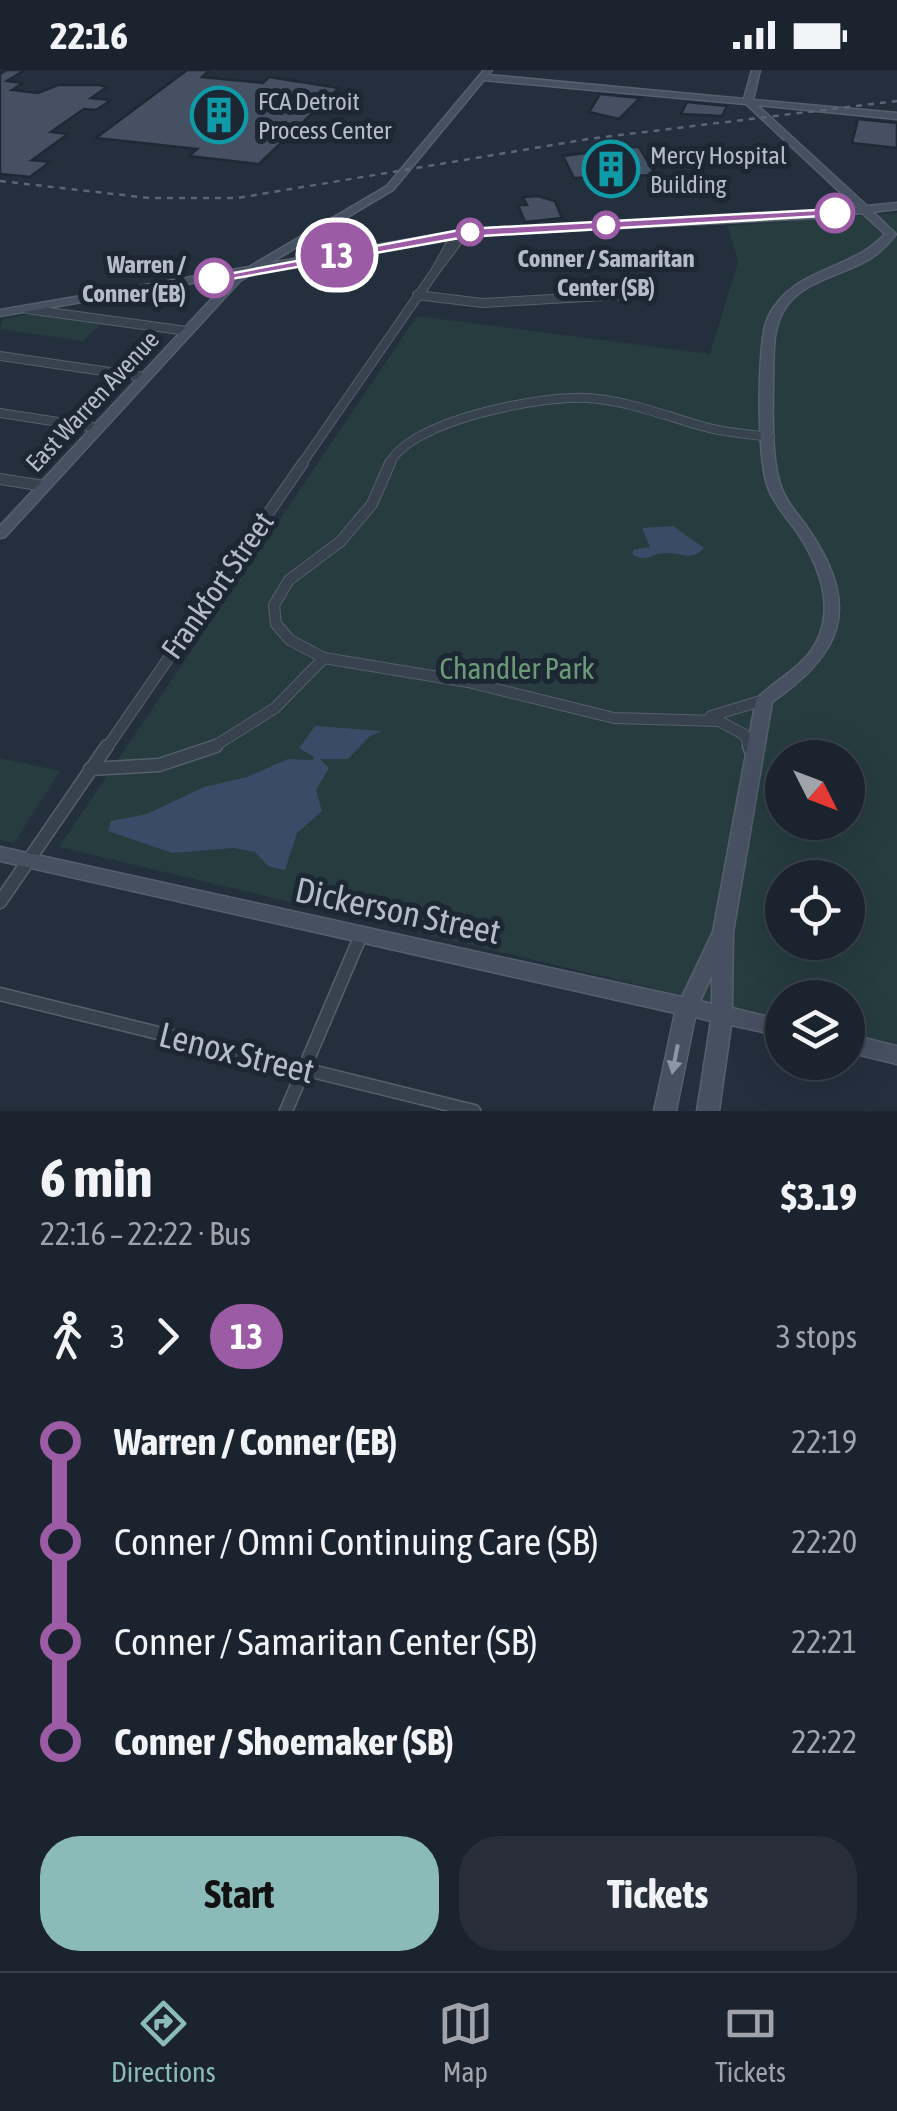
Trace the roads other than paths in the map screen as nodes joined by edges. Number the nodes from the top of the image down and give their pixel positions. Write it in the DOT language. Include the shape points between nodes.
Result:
graph roads {
  1 [pos="756,70"];
  2 [pos="485,73"];
  3 [pos="748,102"];
  4 [pos="897,116"];
  5 [pos="897,206"];
  6 [pos="867,209"];
  7 [pos="460,233"];
  8 [pos="286,248"];
  9 [pos="316,259"];
  10 [pos="243,272"];
  11 [pos="417,295"];
  12 [pos="621,295"];
  13 [pos="28,309"];
  14 [pos="1,314"];
  15 [pos="187,331"];
  16 [pos="0,356"];
  17 [pos="144,377"];
  18 [pos="0,413"];
  19 [pos="97,428"];
  20 [pos="770,436"];
  21 [pos="0,479"];
  22 [pos="44,486"];
  23 [pos="0,534"];
  24 [pos="324,658"];
  25 [pos="764,700"];
  26 [pos="695,718"];
  27 [pos="753,759"];
  28 [pos="90,768"];
  29 [pos="0,854"];
  30 [pos="27,860"];
  31 [pos="0,902"];
  32 [pos="722,932"];
  33 [pos="361,935"];
  34 [pos="0,994"];
  35 [pos="686,1006"];
  36 [pos="722,1014"];
  37 [pos="765,1024"];
  38 [pos="865,1048"];
  39 [pos="897,1055"];
  40 [pos="304,1069"];
  41 [pos="286,1111"];
  42 [pos="474,1111"];
  43 [pos="665,1111"];
  44 [pos="708,1111"];
  1 -- 3 [label="street"];
  2 -- 3 [label="street"];
  2 -- 8 [label="street, East Warren Avenue" via="390,188"];
  3 -- 4 [label="street"];
  3 -- 6 [label="street"];
  5 -- 6 [label="street"];
  6 -- 7 [label="street"];
  6 -- 20 [label="street" via="890,230 882,246 800,288 774,318"];
  7 -- 9 [label="street"];
  7 -- 11 [label="street, Frankfort Street"];
  8 -- 9 [label="street" via="290,256"];
  8 -- 10 [label="street, East Warren Avenue"];
  9 -- 10 [label="street"];
  10 -- 13 [label="street"];
  10 -- 15 [label="street, East Warren Avenue"];
  11 -- 12 [label="street" via="482,303"];
  11 -- 28 [label="street, Frankfort Street"];
  13 -- 14 [label="street"];
  13 -- 15 [label="street"];
  15 -- 17 [label="street, East Warren Avenue"];
  16 -- 17 [label="street"];
  17 -- 19 [label="street, East Warren Avenue"];
  18 -- 19 [label="street"];
  19 -- 22 [label="street, East Warren Avenue"];
  20 -- 24 [label="street" via="712,430 638,406 585,398 482,412 424,434 388,462 378,497 341,541 276,597 280,630 302,650"];
  20 -- 25 [label="street" via="773,484 818,555 833,605 816,658"];
  21 -- 22 [label="street"];
  22 -- 23 [label="street, East Warren Avenue"];
  24 -- 26 [label="street" via="468,682 614,718"];
  24 -- 28 [label="street" via="274,709 200,756 144,770"];
  25 -- 26 [label="street"];
  25 -- 27 [label="street"];
  26 -- 27 [label="street" via="737,729 750,742"];
  27 -- 32 [label="street"];
  28 -- 30 [label="street, Frankfort Street"];
  29 -- 30 [label="street, Dickerson Street"];
  30 -- 31 [label="street, Frankfort Street"];
  30 -- 33 [label="street, Dickerson Street"];
  32 -- 35 [label="street"];
  32 -- 36 [label="street"];
  33 -- 35 [label="street, Dickerson Street"];
  33 -- 40 [label="street"];
  34 -- 40 [label="street, Lenox Street"];
  35 -- 36 [label="street, Dickerson Street"];
  35 -- 43 [label="street, one-way"];
  36 -- 37 [label="street, Dickerson Street"];
  36 -- 44 [label="street"];
  38 -- 39 [label="street"];
  40 -- 41 [label="street"];
  40 -- 42 [label="street, Lenox Street"];
}
